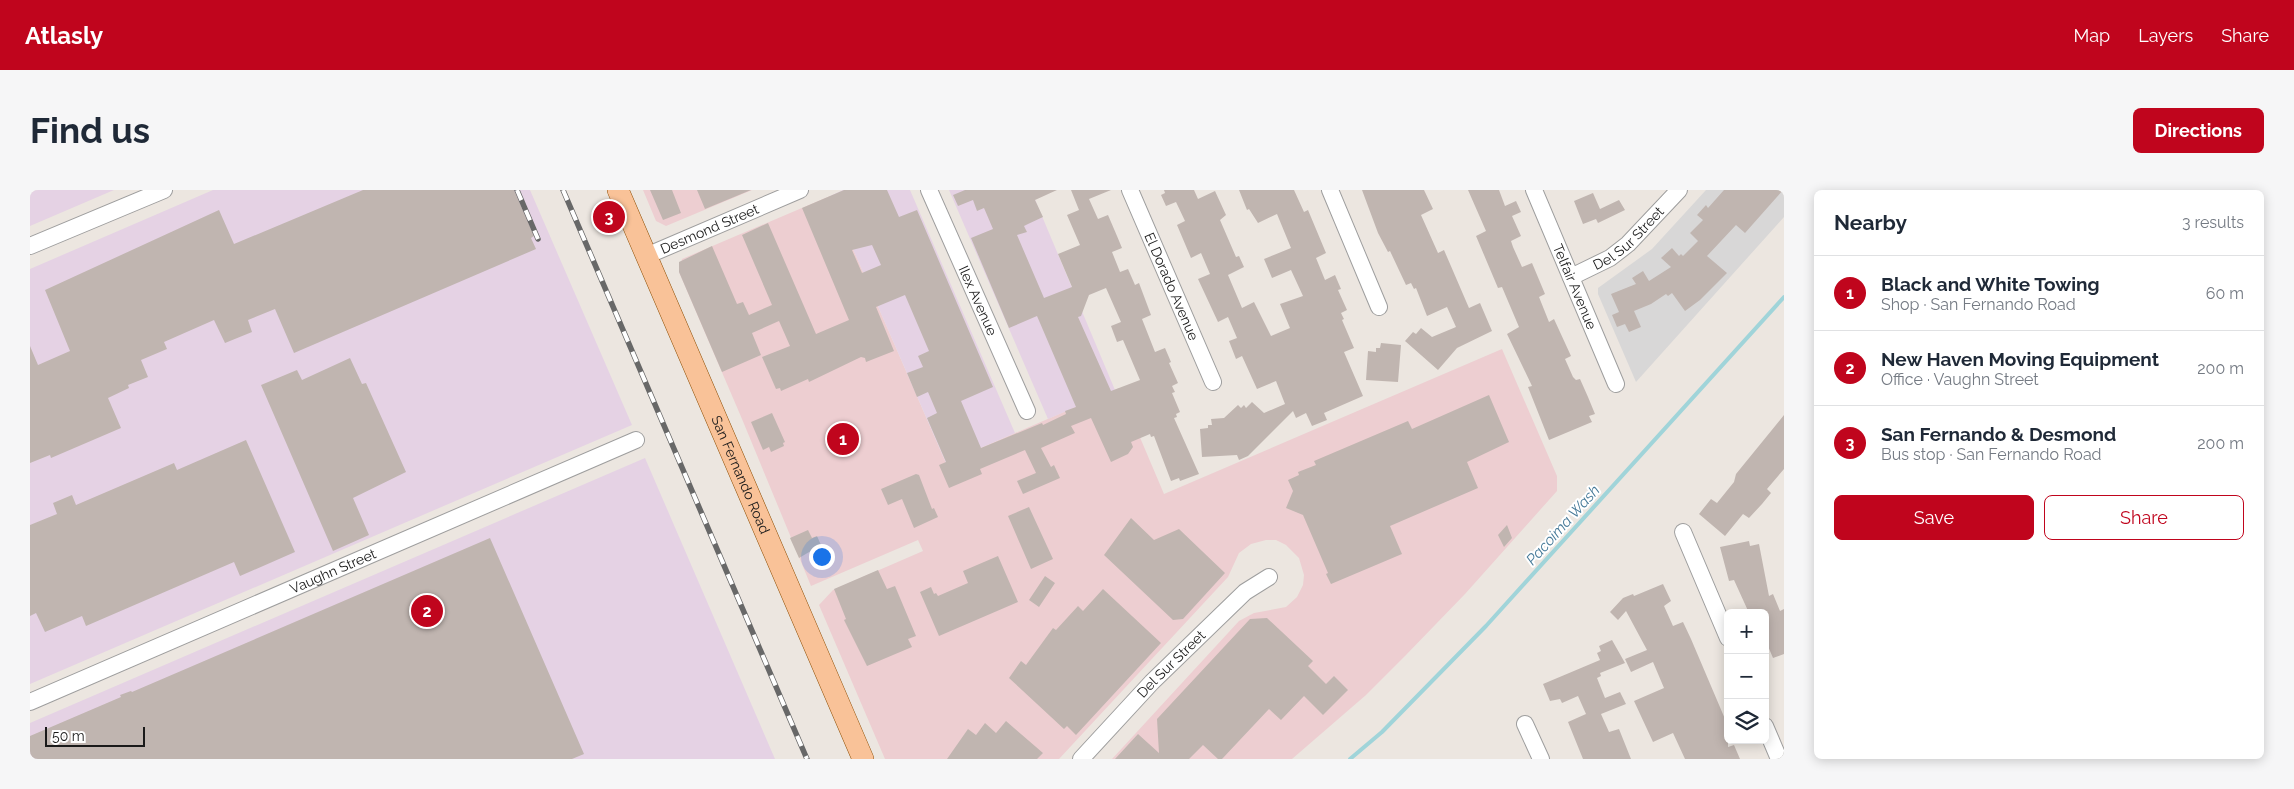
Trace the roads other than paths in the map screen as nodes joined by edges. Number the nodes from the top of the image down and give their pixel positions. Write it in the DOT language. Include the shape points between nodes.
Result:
graph roads {
  1 [pos="164,190"];
  2 [pos="618,190"];
  3 [pos="800,190"];
  4 [pos="930,190"];
  5 [pos="1130,190"];
  6 [pos="1330,190"];
  7 [pos="1534,190"];
  8 [pos="1679,190"];
  9 [pos="30,246"];
  10 [pos="646,256"];
  11 [pos="1571,277"];
  12 [pos="1379,307"];
  13 [pos="1213,382"];
  14 [pos="1616,384"];
  15 [pos="1027,411"];
  16 [pos="636,440"];
  17 [pos="1683,532"];
  18 [pos="1269,577"];
  19 [pos="1724,629"];
  20 [pos="30,702"];
  21 [pos="1526,724"];
  22 [pos="1769,735"];
  23 [pos="863,759"];
  24 [pos="1081,759"];
  25 [pos="1541,759"];
  26 [pos="1779,759"];
  1 -- 9 [label="street"];
  2 -- 10 [label="main road, San Fernando Road"];
  3 -- 10 [label="street, Desmond Street"];
  4 -- 15 [label="street, Ilex Avenue"];
  5 -- 13 [label="street, El Dorado Avenue"];
  6 -- 12 [label="street"];
  7 -- 11 [label="street, Telfair Avenue"];
  8 -- 11 [label="street, Del Sur Street" via="1628,244 1610,258"];
  10 -- 23 [label="main road, San Fernando Road"];
  11 -- 14 [label="street, Telfair Avenue"];
  16 -- 20 [label="street, Vaughn Street"];
  17 -- 19 [label="street"];
  18 -- 24 [label="street, Del Sur Street" via="1244,592 1152,682"];
  21 -- 25 [label="street"];
  22 -- 26 [label="street"];
}
